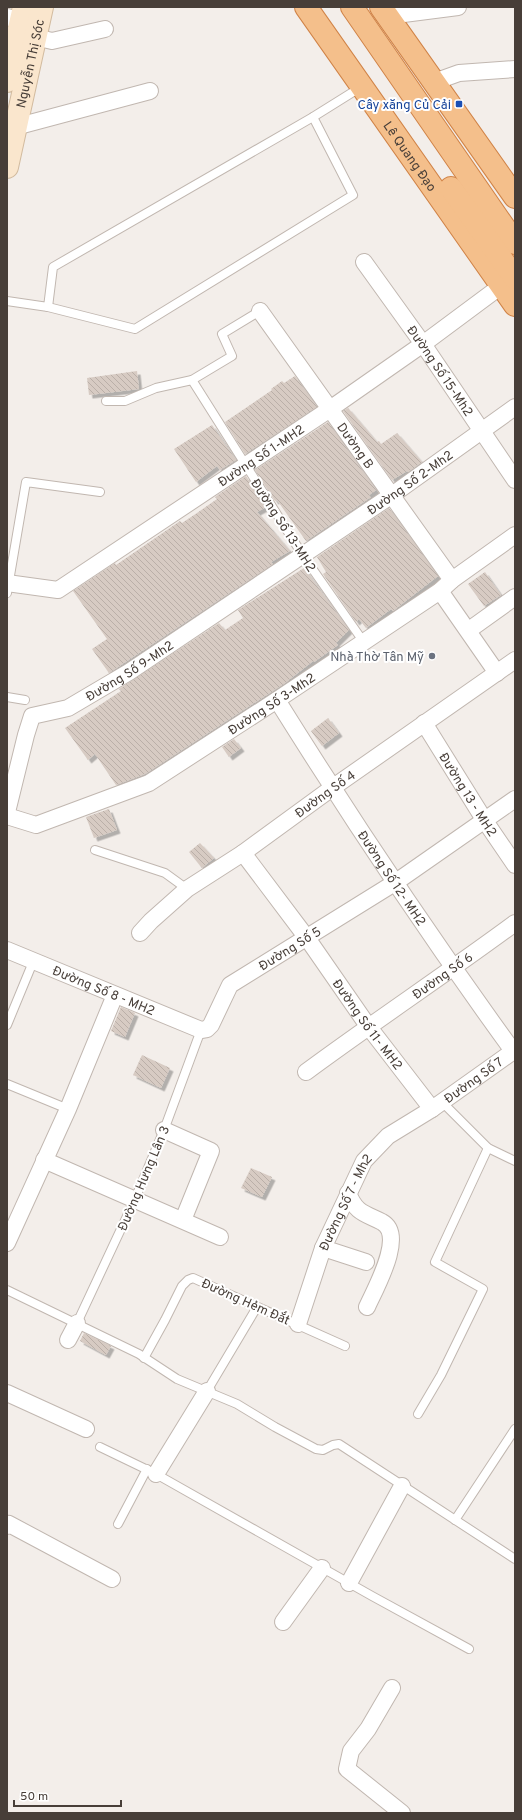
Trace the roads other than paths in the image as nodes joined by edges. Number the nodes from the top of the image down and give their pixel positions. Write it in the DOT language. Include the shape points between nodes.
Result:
graph roads {
  1 [pos="42,7"];
  2 [pos="306,7"];
  3 [pos="324,7"];
  4 [pos="352,7"];
  5 [pos="458,7"];
  6 [pos="385,12"];
  7 [pos="17,15"];
  8 [pos="105,28"];
  9 [pos="35,37"];
  10 [pos="10,53"];
  11 [pos="515,69"];
  12 [pos="7,81"];
  13 [pos="434,82"];
  14 [pos="362,86"];
  15 [pos="150,91"];
  16 [pos="313,117"];
  17 [pos="15,127"];
  18 [pos="7,166"];
  19 [pos="515,197"];
  20 [pos="515,242"];
  21 [pos="364,262"];
  22 [pos="508,282"];
  23 [pos="7,301"];
  24 [pos="515,306"];
  25 [pos="48,307"];
  26 [pos="260,311"];
  27 [pos="423,344"];
  28 [pos="192,380"];
  29 [pos="106,402"];
  30 [pos="515,407"];
  31 [pos="330,409"];
  32 [pos="483,430"];
  33 [pos="245,466"];
  34 [pos="515,480"];
  35 [pos="100,492"];
  36 [pos="392,495"];
  37 [pos="515,535"];
  38 [pos="302,554"];
  39 [pos="452,580"];
  40 [pos="8,587"];
  41 [pos="440,591"];
  42 [pos="515,597"];
  43 [pos="469,630"];
  44 [pos="363,641"];
  45 [pos="514,664"];
  46 [pos="497,672"];
  47 [pos="7,697"];
  48 [pos="25,700"];
  49 [pos="277,700"];
  50 [pos="424,723"];
  51 [pos="332,788"];
  52 [pos="515,799"];
  53 [pos="7,812"];
  54 [pos="7,816"];
  55 [pos="485,821"];
  56 [pos="95,850"];
  57 [pos="243,853"];
  58 [pos="515,865"];
  59 [pos="396,882"];
  60 [pos="187,889"];
  61 [pos="515,923"];
  62 [pos="140,933"];
  63 [pos="306,938"];
  64 [pos="7,950"];
  65 [pos="33,962"];
  66 [pos="453,969"];
  67 [pos="115,995"];
  68 [pos="7,1025"];
  69 [pos="368,1026"];
  70 [pos="201,1030"];
  71 [pos="514,1050"];
  72 [pos="306,1072"];
  73 [pos="7,1084"];
  74 [pos="437,1106"];
  75 [pos="68,1109"];
  76 [pos="164,1130"];
  77 [pos="488,1148"];
  78 [pos="44,1160"];
  79 [pos="515,1161"];
  80 [pos="348,1193"];
  81 [pos="135,1199"];
  82 [pos="183,1220"];
  83 [pos="220,1236"];
  84 [pos="7,1243"];
  85 [pos="323,1248"];
  86 [pos="366,1262"];
  87 [pos="7,1290"];
  88 [pos="257,1307"];
  89 [pos="367,1307"];
  90 [pos="77,1323"];
  91 [pos="298,1324"];
  92 [pos="68,1340"];
  93 [pos="345,1346"];
  94 [pos="144,1358"];
  95 [pos="207,1391"];
  96 [pos="7,1393"];
  97 [pos="418,1414"];
  98 [pos="86,1428"];
  99 [pos="515,1429"];
  100 [pos="100,1447"];
  101 [pos="151,1472"];
  102 [pos="402,1486"];
  103 [pos="455,1520"];
  104 [pos="118,1524"];
  105 [pos="7,1526"];
  106 [pos="515,1560"];
  107 [pos="322,1568"];
  108 [pos="112,1579"];
  109 [pos="349,1583"];
  110 [pos="284,1622"];
  111 [pos="469,1649"];
  112 [pos="392,1688"];
  113 [pos="402,1813"];
  1 -- 9 [label="main road, Nguyễn Thị Sóc"];
  2 -- 14 [label="highway, Lê Quang Đạo"];
  3 -- 22 [label="highway, Lê Quang Đạo"];
  4 -- 20 [label="highway"];
  5 -- 6 [label="street"];
  6 -- 13 [label="highway"];
  7 -- 10 [label="main road, Nguyễn Thị Sóc"];
  8 -- 9 [label="street" via="52,41"];
  9 -- 17 [label="main road, Nguyễn Thị Sóc"];
  10 -- 12 [label="main road, Nguyễn Thị Sóc"];
  11 -- 13 [label="street" via="459,73"];
  13 -- 19 [label="highway"];
  14 -- 16 [label="lane"];
  14 -- 22 [label="highway, Lê Quang Đạo"];
  15 -- 17 [label="street"];
  16 -- 25 [label="lane" via="53,267"];
  16 -- 25 [label="lane" via="353,195 135,329"];
  17 -- 18 [label="main road, Nguyễn Thị Sóc"];
  21 -- 27 [label="street, Đường Số 15-Mh2"];
  22 -- 24 [label="highway, Lê Quang Đạo"];
  22 -- 27 [label="street, Đường Số 1-MH2"];
  23 -- 25 [label="lane"];
  26 -- 28 [label="lane" via="222,334 232,356"];
  26 -- 31 [label="street, Dường B"];
  27 -- 31 [label="street, Đường Số 1-MH2"];
  27 -- 32 [label="street, Đường Số 15-Mh2"];
  28 -- 29 [label="lane" via="156,388 125,401"];
  28 -- 33 [label="lane, Đường Số 13-MH2"];
  30 -- 32 [label="street, Đường Số 2-Mh2"];
  31 -- 33 [label="street, Đường Số 1-MH2"];
  31 -- 36 [label="street, Dường B"];
  32 -- 34 [label="street, Đường Số 15-Mh2"];
  32 -- 36 [label="street, Đường Số 2-Mh2"];
  33 -- 38 [label="lane, Đường Số 13-MH2"];
  33 -- 40 [label="street, Đường Số 1-MH2" via="58,590"];
  35 -- 40 [label="lane" via="26,482"];
  36 -- 38 [label="street, Đường Số 2-Mh2"];
  36 -- 39 [label="street, Dường B"];
  37 -- 39 [label="street, Đường Số 3-Mh2"];
  38 -- 44 [label="lane, Đường Số 13-MH2"];
  38 -- 53 [label="street, Đường Số 9-Mh2" via="122,676 68,708 32,716"];
  39 -- 41 [label="street, Đường Số 3-Mh2"];
  41 -- 43 [label="street"];
  41 -- 44 [label="street, Đường Số 3-Mh2"];
  42 -- 43 [label="street"];
  43 -- 46 [label="street"];
  44 -- 49 [label="street, Đường Số 3-Mh2"];
  45 -- 46 [label="street, Đường Số 4"];
  46 -- 50 [label="street, Đường Số 4"];
  47 -- 48 [label="lane"];
  49 -- 51 [label="street, Đường Số 12- MH2"];
  49 -- 54 [label="street, Đường Số 3-Mh2" via="149,783 36,825"];
  50 -- 51 [label="street, Đường Số 4"];
  50 -- 55 [label="street, Đường 13 - MH2"];
  51 -- 57 [label="street, Đường Số 4"];
  51 -- 59 [label="street, Đường Số 12- MH2"];
  52 -- 55 [label="street, Đường Số 5"];
  55 -- 58 [label="street, Đường 13 - MH2"];
  55 -- 59 [label="street, Đường Số 5"];
  56 -- 60 [label="lane" via="164,873"];
  57 -- 60 [label="street, Đường Số 4"];
  57 -- 63 [label="street"];
  59 -- 63 [label="street, Đường Số 5"];
  59 -- 66 [label="street, Đường Số 12- MH2"];
  60 -- 62 [label="street, Đường Số 4"];
  61 -- 66 [label="street, Đường Số 6"];
  63 -- 69 [label="street, Đường Số 11- MH2"];
  63 -- 70 [label="street, Đường Số 5" via="230,985 211,1025"];
  64 -- 65 [label="street, Đường Số 8 - MH2"];
  65 -- 67 [label="street, Đường Số 8 - MH2"];
  65 -- 68 [label="lane"];
  66 -- 69 [label="street, Đường Số 6"];
  66 -- 71 [label="street, Đường Số 12- MH2"];
  67 -- 70 [label="street, Đường Số 8 - MH2"];
  67 -- 75 [label="street"];
  69 -- 72 [label="street, Đường Số 6"];
  69 -- 74 [label="street, Đường Số 11- MH2"];
  70 -- 76 [label="lane, Đường Hưng Lân 3"];
  71 -- 74 [label="street, Đường Số 7"];
  73 -- 75 [label="lane"];
  74 -- 77 [label="lane"];
  74 -- 80 [label="street, Đường Số 7 - Mh2" via="388,1136 364,1161"];
  75 -- 78 [label="street"];
  76 -- 81 [label="lane, Đường Hưng Lân 3"];
  76 -- 82 [label="street" via="211,1151"];
  77 -- 79 [label="lane"];
  77 -- 97 [label="lane" via="436,1262 483,1289 441,1375"];
  78 -- 81 [label="street"];
  78 -- 84 [label="street"];
  80 -- 85 [label="street, Đường Số 7 - Mh2"];
  80 -- 89 [label="street" via="355,1208 383,1223 391,1232 383,1271"];
  81 -- 82 [label="street"];
  81 -- 90 [label="lane, Đường Hưng Lân 3"];
  82 -- 83 [label="street"];
  85 -- 86 [label="street"];
  85 -- 91 [label="street, Đường Số 7 - Mh2"];
  87 -- 90 [label="lane"];
  88 -- 91 [label="lane, Đường Hẻm Đắt"];
  88 -- 94 [label="lane, Đường Hẻm Đắt" via="198,1279 188,1280 182,1286"];
  88 -- 95 [label="lane"];
  90 -- 92 [label="street"];
  90 -- 94 [label="lane"];
  91 -- 93 [label="lane, Đường Hẻm Đắt"];
  94 -- 95 [label="lane" via="177,1379"];
  95 -- 101 [label="street"];
  95 -- 102 [label="lane" via="237,1404 316,1449 323,1450 339,1444"];
  96 -- 98 [label="street"];
  99 -- 103 [label="lane"];
  100 -- 101 [label="lane"];
  101 -- 104 [label="lane"];
  101 -- 107 [label="lane"];
  102 -- 103 [label="lane"];
  102 -- 109 [label="street"];
  103 -- 106 [label="lane"];
  105 -- 108 [label="street" via="9,1524"];
  107 -- 109 [label="lane"];
  107 -- 110 [label="street"];
  109 -- 111 [label="lane"];
  112 -- 113 [label="street" via="368,1729 351,1750 347,1769"];
}
